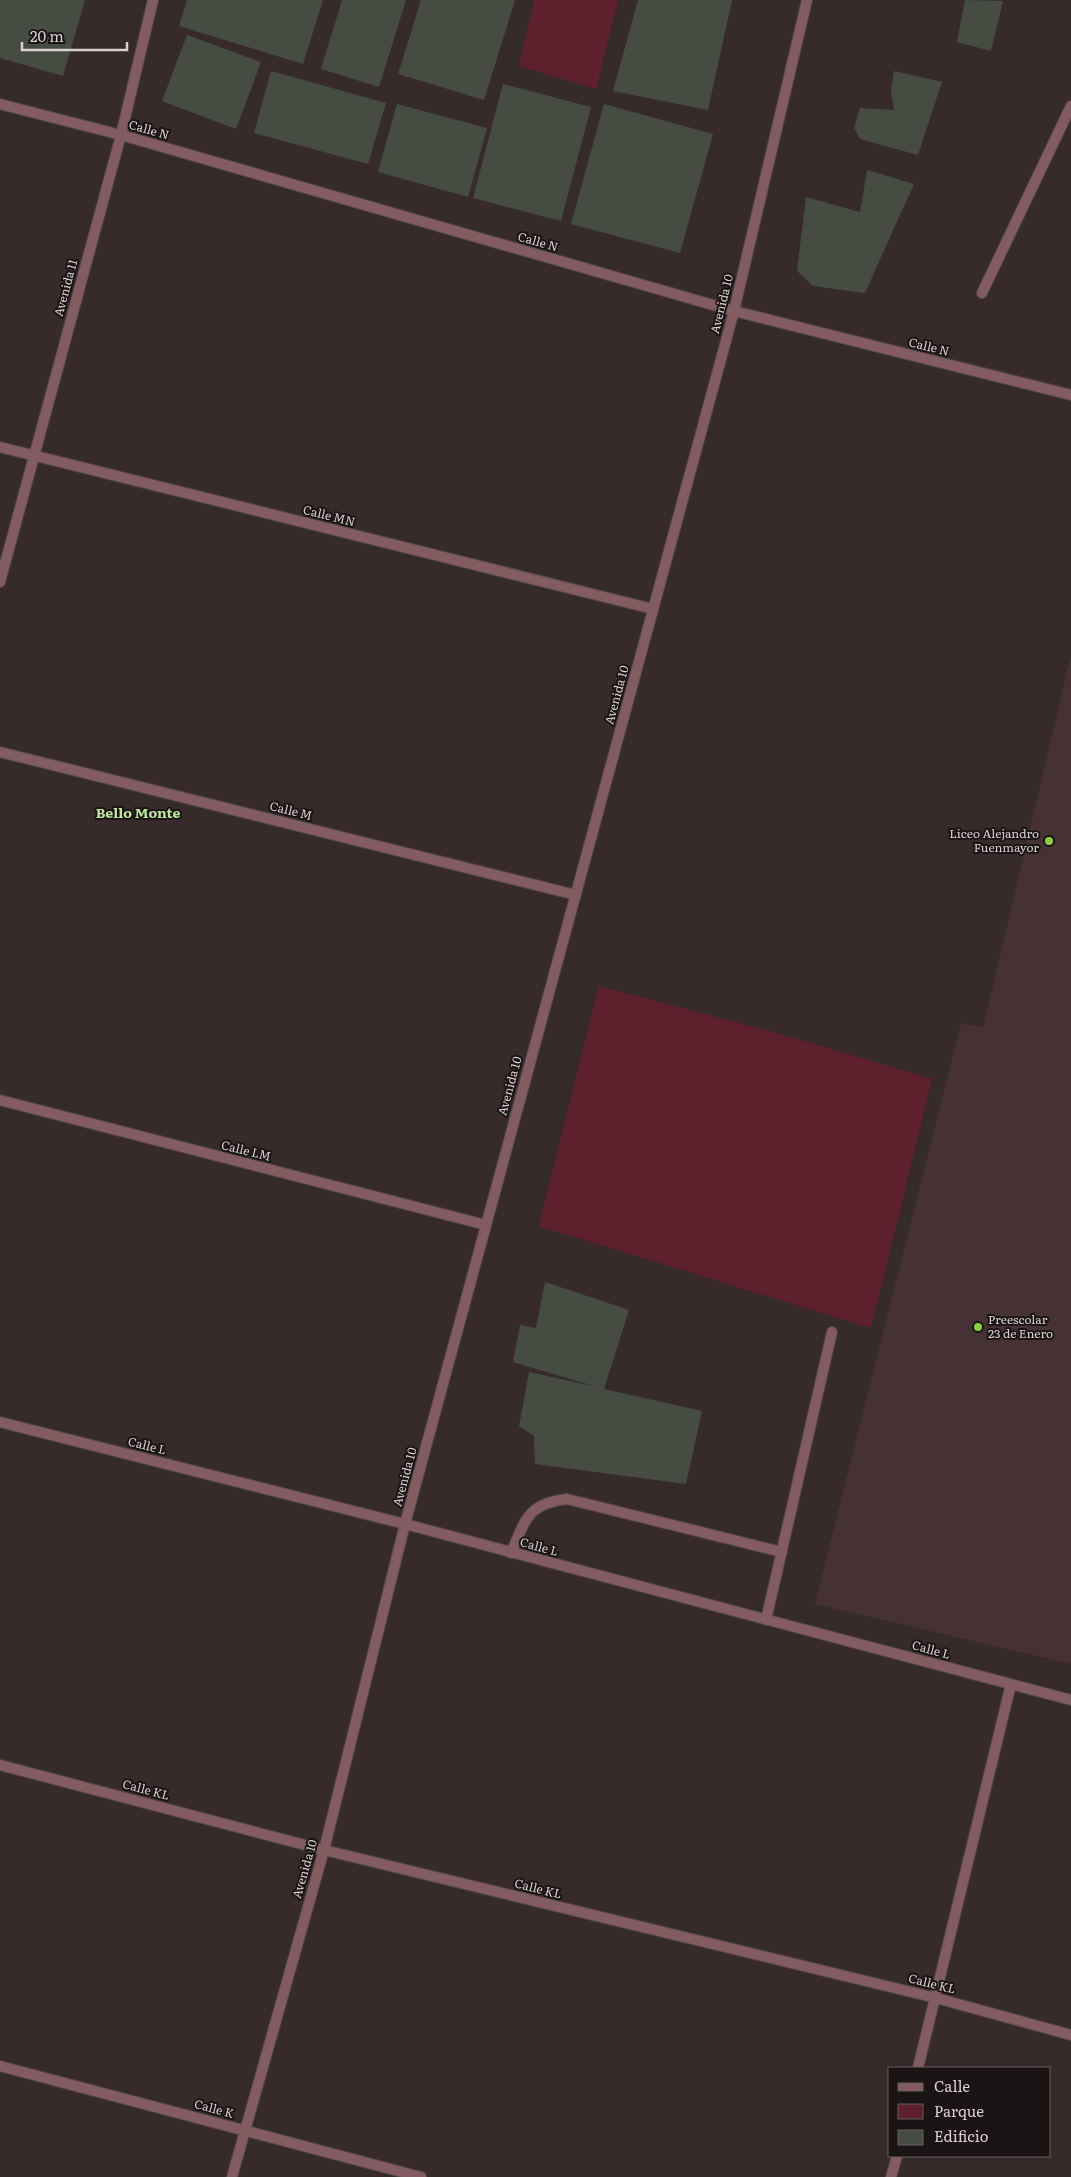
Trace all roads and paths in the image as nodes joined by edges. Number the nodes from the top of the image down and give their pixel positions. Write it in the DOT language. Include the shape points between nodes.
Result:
graph roads {
  1 [pos="153,0"];
  2 [pos="807,0"];
  3 [pos="0,104"];
  4 [pos="1071,106"];
  5 [pos="121,135"];
  6 [pos="982,293"];
  7 [pos="734,311"];
  8 [pos="1071,395"];
  9 [pos="0,447"];
  10 [pos="33,456"];
  11 [pos="0,582"];
  12 [pos="653,609"];
  13 [pos="0,752"];
  14 [pos="576,895"];
  15 [pos="0,1100"];
  16 [pos="486,1225"];
  17 [pos="832,1332"];
  18 [pos="0,1422"];
  19 [pos="405,1524"];
  20 [pos="782,1552"];
  21 [pos="512,1553"];
  22 [pos="766,1620"];
  23 [pos="1011,1684"];
  24 [pos="1071,1700"];
  25 [pos="0,1765"];
  26 [pos="324,1850"];
  27 [pos="936,1998"];
  28 [pos="1071,2035"];
  29 [pos="0,2066"];
  30 [pos="918,2067"];
  31 [pos="244,2130"];
  32 [pos="897,2157"];
  33 [pos="232,2177"];
  34 [pos="421,2177"];
  35 [pos="891,2177"];
  1 -- 5 [label="street, Avenida 11"];
  2 -- 7 [label="street, Avenida 10"];
  3 -- 5 [label="street, Calle N"];
  4 -- 6 [label="street"];
  5 -- 7 [label="street, Calle N"];
  5 -- 10 [label="street, Avenida 11"];
  7 -- 8 [label="street, Calle N"];
  7 -- 12 [label="street, Avenida 10"];
  9 -- 10 [label="street, Calle MN"];
  10 -- 11 [label="street, Avenida 11"];
  10 -- 12 [label="street, Calle MN"];
  12 -- 14 [label="street, Avenida 10"];
  13 -- 14 [label="street, Calle M"];
  14 -- 16 [label="street, Avenida 10"];
  15 -- 16 [label="street, Calle LM"];
  16 -- 19 [label="street, Avenida 10"];
  17 -- 20 [label="street"];
  18 -- 19 [label="street, Calle L"];
  19 -- 21 [label="street, Calle L"];
  19 -- 26 [label="street, Avenida 10"];
  20 -- 21 [label="street" via="567,1499 548,1501 534,1508 524,1522"];
  20 -- 22 [label="street"];
  21 -- 22 [label="street, Calle L"];
  22 -- 23 [label="street, Calle L"];
  23 -- 24 [label="street, Calle L"];
  23 -- 27 [label="street"];
  25 -- 26 [label="street, Calle KL"];
  26 -- 27 [label="street, Calle KL"];
  26 -- 31 [label="street, Avenida 10"];
  27 -- 28 [label="street, Calle KL"];
  27 -- 30 [label="street"];
  29 -- 31 [label="street, Calle K"];
  31 -- 33 [label="street, Avenida 10"];
  31 -- 34 [label="street, Calle K"];
  32 -- 35 [label="street"];
}
